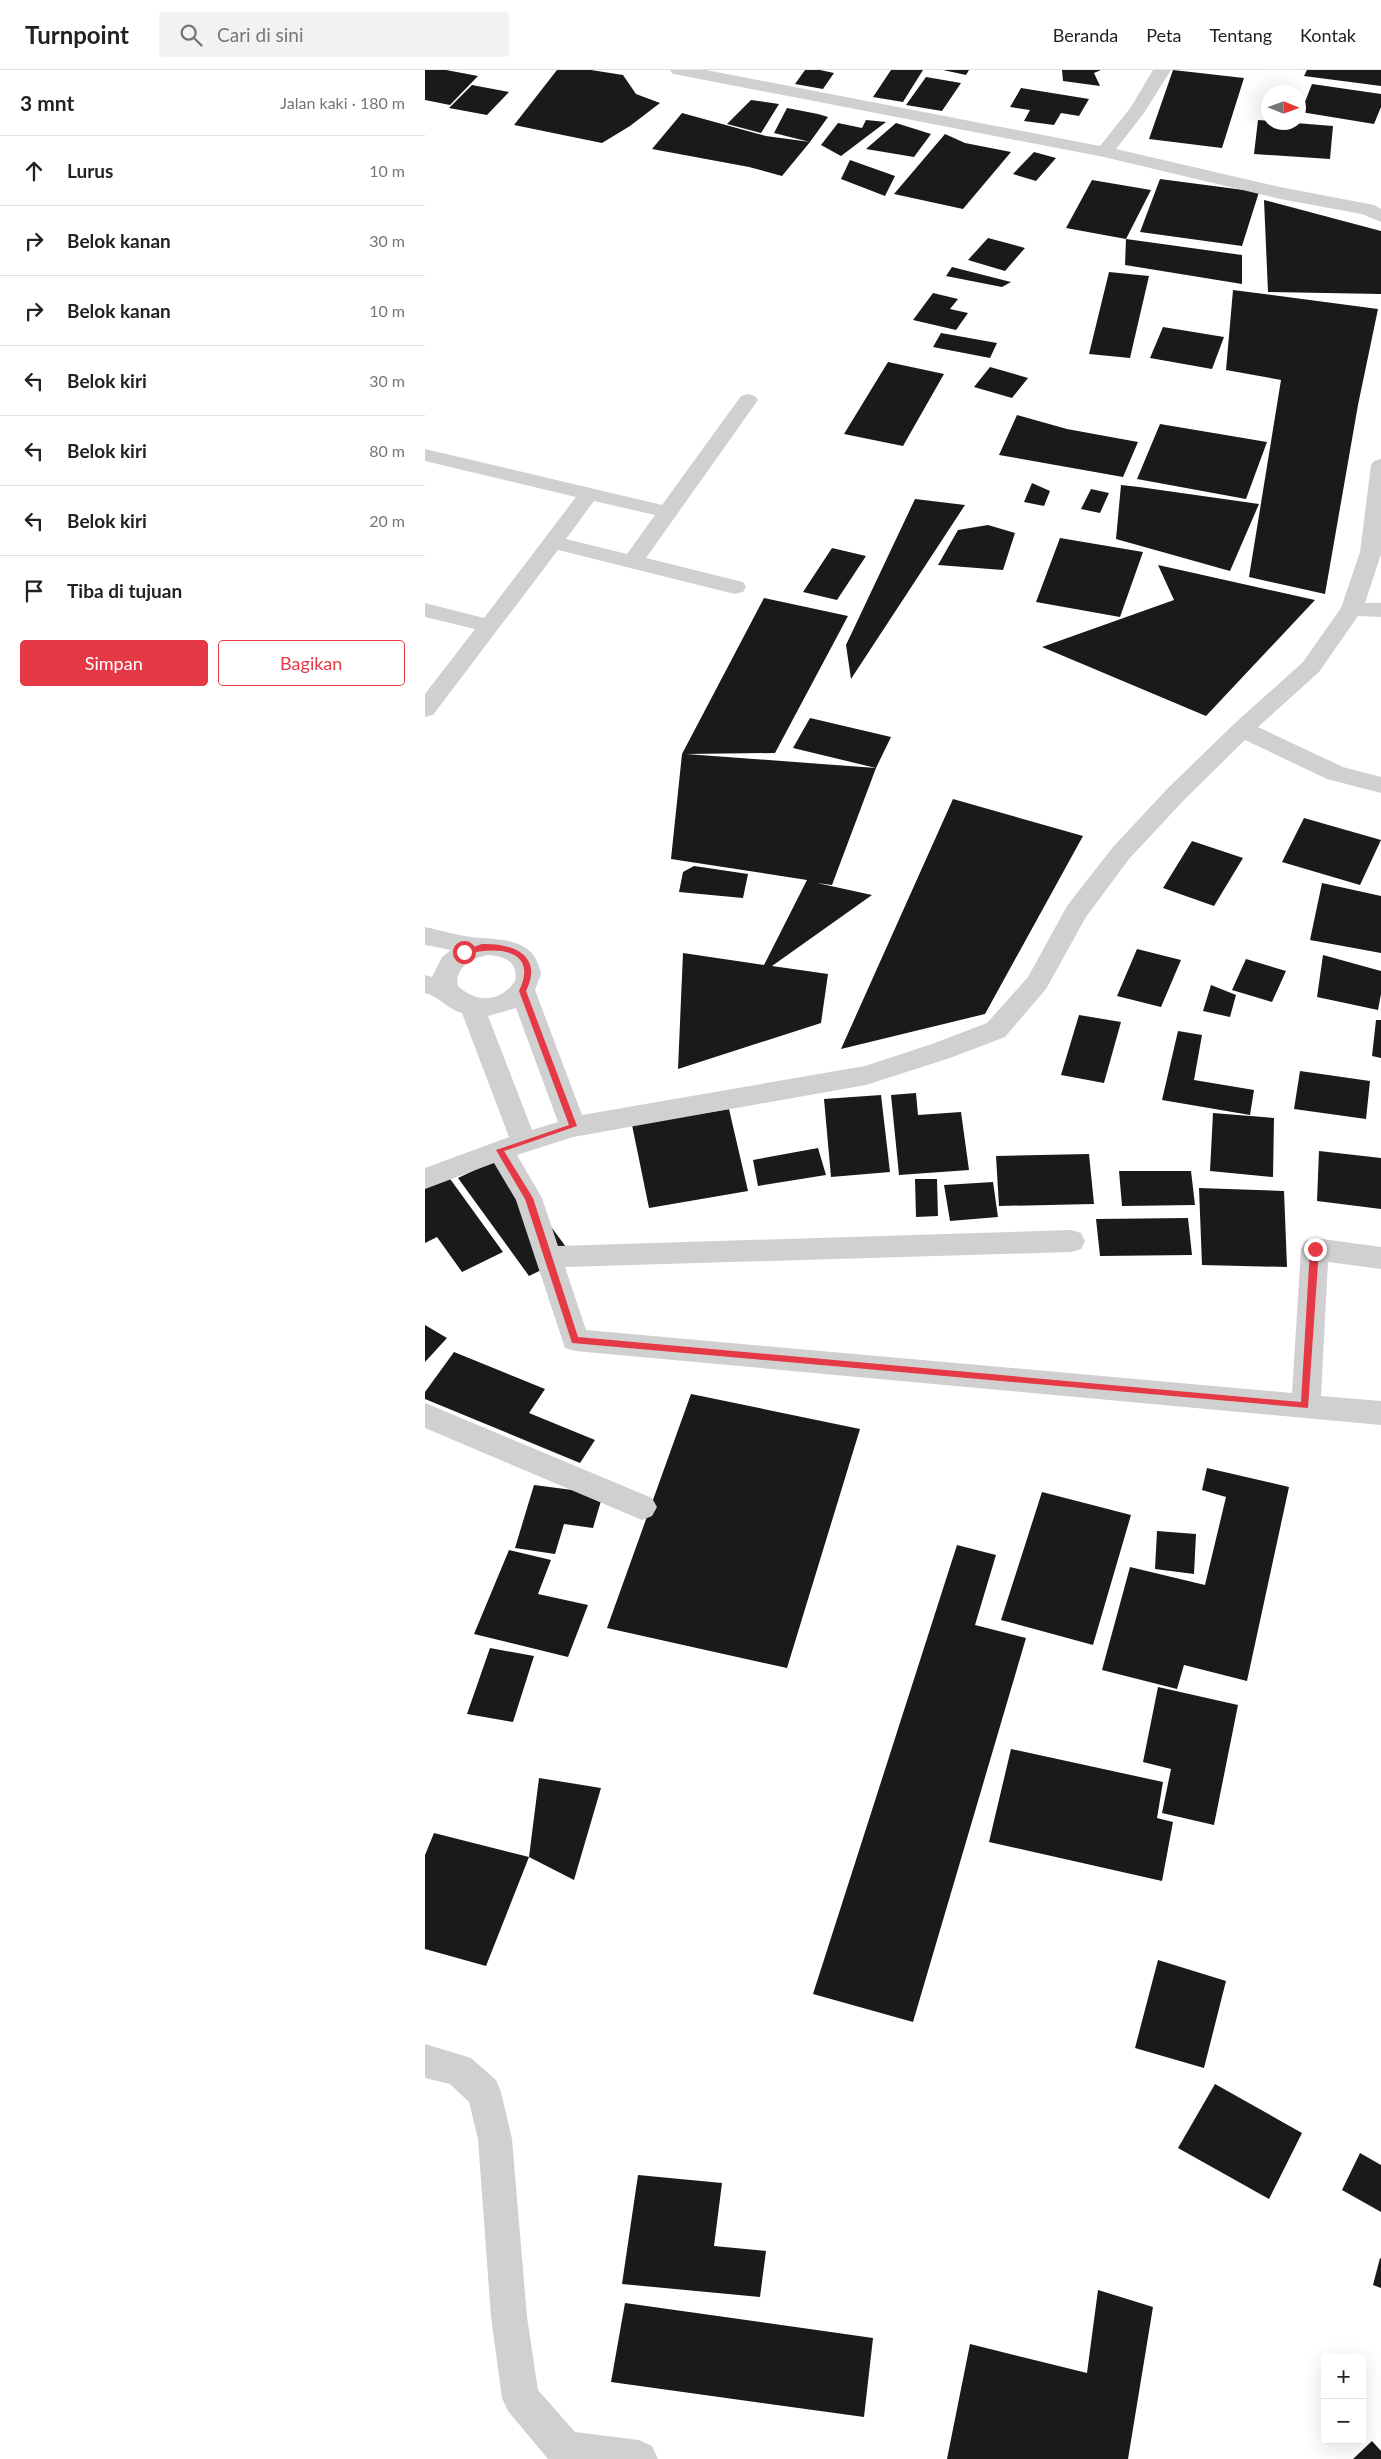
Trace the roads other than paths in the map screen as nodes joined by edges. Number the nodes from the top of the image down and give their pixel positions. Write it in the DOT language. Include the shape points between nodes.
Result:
graph roads {
  1 [pos="679,70"];
  2 [pos="1162,70"];
  3 [pos="1104,152"];
  4 [pos="1381,216"];
  5 [pos="748,400"];
  6 [pos="425,455"];
  7 [pos="1381,465"];
  8 [pos="589,494"];
  9 [pos="667,512"];
  10 [pos="552,542"];
  11 [pos="631,562"];
  12 [pos="735,587"];
  13 [pos="1352,609"];
  14 [pos="425,610"];
  15 [pos="1381,610"];
  16 [pos="489,626"];
  17 [pos="425,710"];
  18 [pos="1242,729"];
  19 [pos="1381,785"];
  20 [pos="425,936"];
  21 [pos="482,947"];
  22 [pos="435,987"];
  23 [pos="523,991"];
  24 [pos="472,1007"];
  25 [pos="573,1126"];
  26 [pos="512,1146"];
  27 [pos="425,1179"];
  28 [pos="1071,1241"];
  29 [pos="548,1256"];
  30 [pos="1381,1258"];
  31 [pos="1305,1406"];
  32 [pos="1381,1412"];
  33 [pos="425,1415"];
  34 [pos="642,1507"];
  35 [pos="425,2061"];
  36 [pos="639,2459"];
  1 -- 3 [label="street"];
  2 -- 3 [label="street" via="1138,109"];
  3 -- 4 [label="street" via="1280,193 1367,209"];
  5 -- 9 [label="street"];
  6 -- 8 [label="street"];
  7 -- 13 [label="street" via="1371,552"];
  8 -- 9 [label="street"];
  8 -- 10 [label="street"];
  9 -- 11 [label="street"];
  10 -- 11 [label="street"];
  10 -- 16 [label="street"];
  11 -- 12 [label="street"];
  13 -- 15 [label="street"];
  13 -- 18 [label="street" via="1311,667"];
  14 -- 16 [label="street"];
  16 -- 17 [label="street"];
  18 -- 19 [label="street" via="1335,773"];
  18 -- 25 [label="street" via="1121,853 1076,912 1037,983 996,1030 866,1076"];
  20 -- 21 [label="street"];
  21 -- 22 [label="street" via="464,952 451,963"];
  21 -- 23 [label="street" via="500,946 517,953 527,964 529,977"];
  22 -- 24 [label="street"];
  23 -- 24 [label="street" via="509,1002 491,1007"];
  23 -- 25 [label="street"];
  24 -- 26 [label="street"];
  25 -- 26 [label="street"];
  26 -- 27 [label="street"];
  26 -- 29 [label="street"];
  28 -- 29 [label="street"];
  29 -- 31 [label="street" via="575,1340"];
  30 -- 31 [label="street" via="1315,1249"];
  31 -- 32 [label="street"];
  33 -- 34 [label="street"];
  35 -- 36 [label="street" via="459,2070 484,2092 495,2139 509,2317 521,2398 565,2450"];
}
